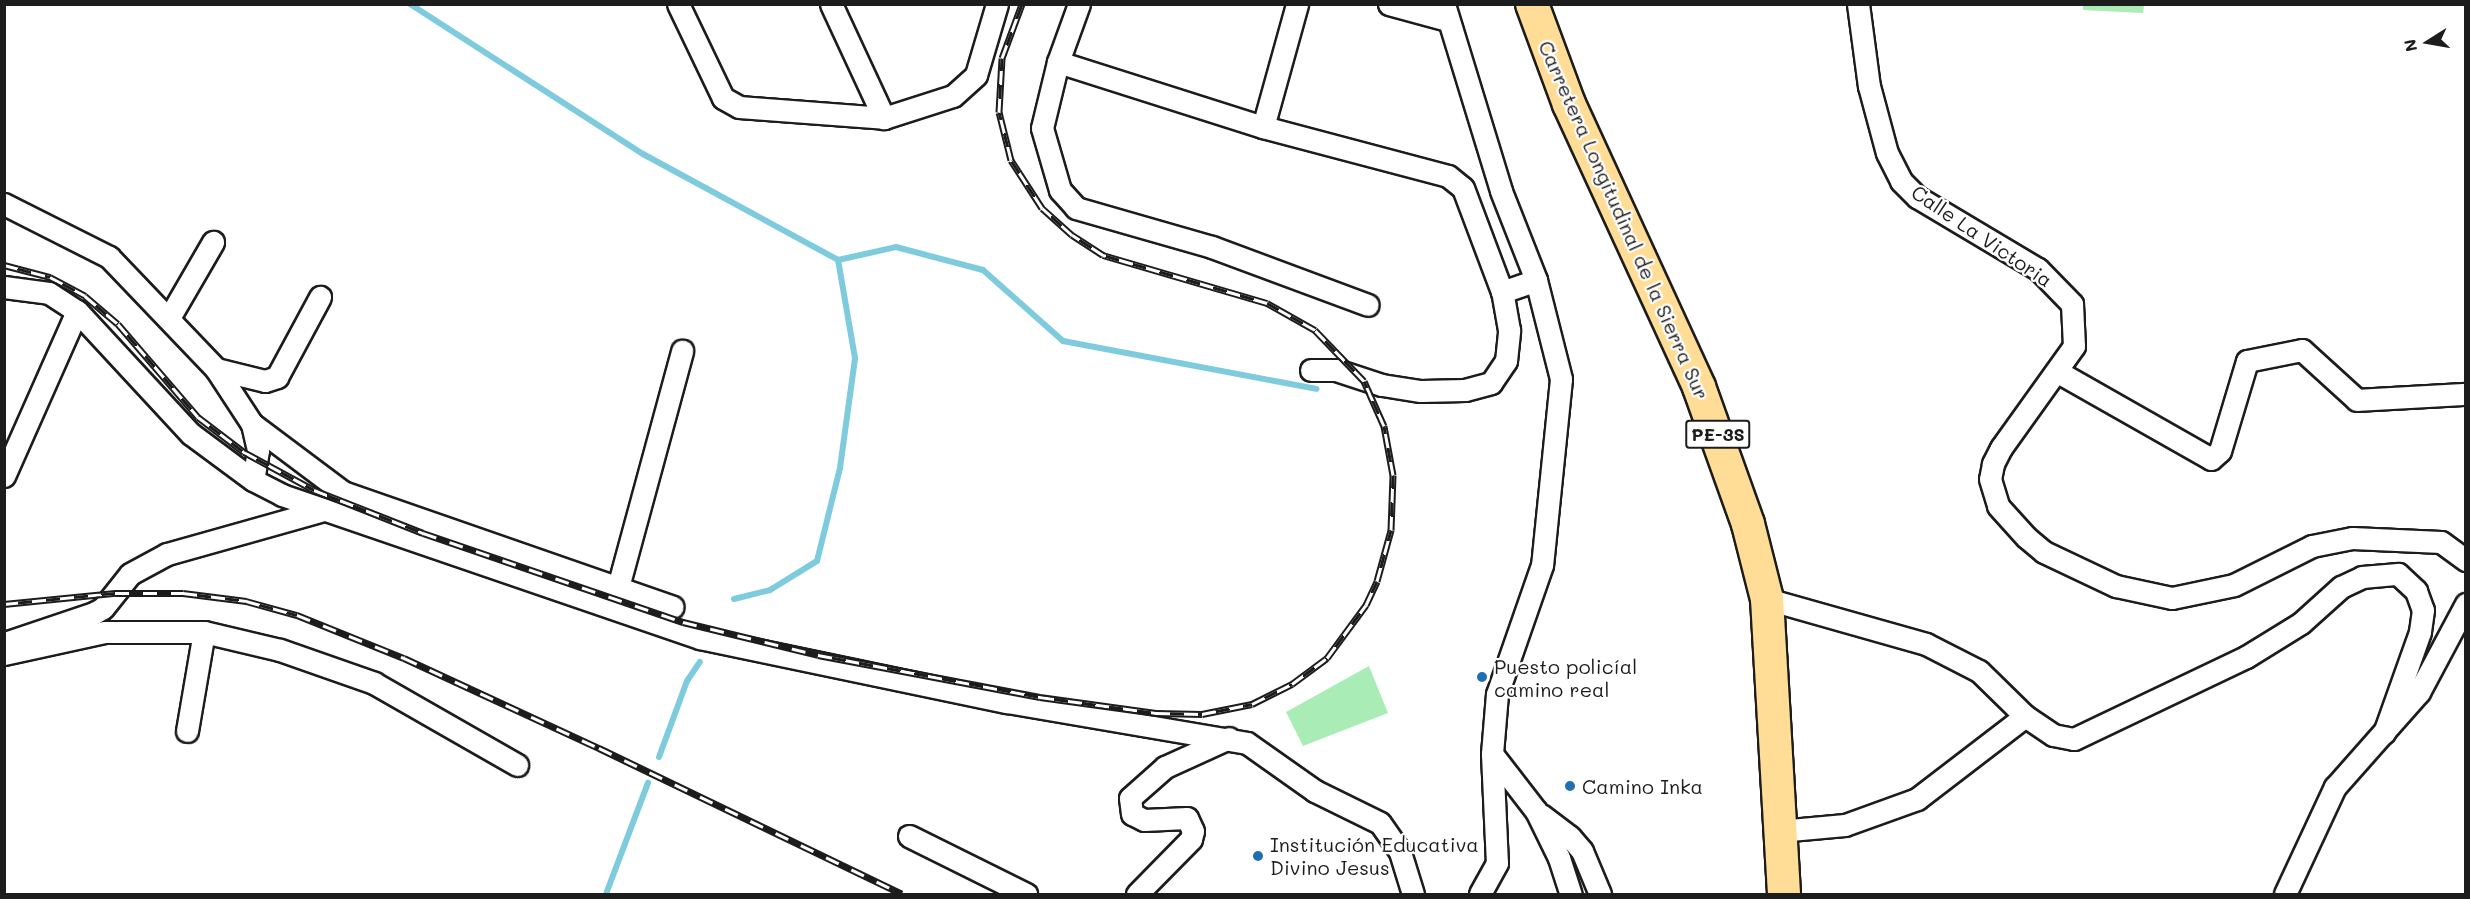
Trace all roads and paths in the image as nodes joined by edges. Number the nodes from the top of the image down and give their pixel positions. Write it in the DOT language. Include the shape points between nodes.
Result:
graph roads {
  1 [pos="678,4"];
  2 [pos="831,4"];
  3 [pos="997,4"];
  4 [pos="1079,4"];
  5 [pos="1298,4"];
  6 [pos="1389,4"];
  7 [pos="1532,4"];
  8 [pos="1858,4"];
  9 [pos="1446,12"];
  10 [pos="1058,62"];
  11 [pos="884,118"];
  12 [pos="1263,127"];
  13 [pos="4,204"];
  14 [pos="213,242"];
  15 [pos="1536,280"];
  16 [pos="4,287"];
  17 [pos="1502,292"];
  18 [pos="320,297"];
  19 [pos="1368,304"];
  20 [pos="76,311"];
  21 [pos="169,318"];
  22 [pos="682,351"];
  23 [pos="216,369"];
  24 [pos="1311,370"];
  25 [pos="2058,372"];
  26 [pos="2466,394"];
  27 [pos="252,424"];
  28 [pos="4,476"];
  29 [pos="253,480"];
  30 [pos="320,511"];
  31 [pos="2466,560"];
  32 [pos="625,589"];
  33 [pos="1767,599"];
  34 [pos="2466,604"];
  35 [pos="673,607"];
  36 [pos="635,617"];
  37 [pos="204,632"];
  38 [pos="4,643"];
  39 [pos="4,654"];
  40 [pos="2025,716"];
  41 [pos="187,731"];
  42 [pos="2384,733"];
  43 [pos="1229,738"];
  44 [pos="1492,754"];
  45 [pos="517,765"];
  46 [pos="1536,811"];
  47 [pos="1779,831"];
  48 [pos="909,836"];
  49 [pos="1026,894"];
  50 [pos="1137,894"];
  51 [pos="1413,894"];
  52 [pos="1480,894"];
  53 [pos="1572,894"];
  54 [pos="1600,894"];
  55 [pos="1784,894"];
  56 [pos="2285,894"];
  1 -- 11 [label="street" via="723,98 739,106"];
  2 -- 11 [label="street"];
  3 -- 11 [label="street" via="976,75 953,96"];
  4 -- 10 [label="street"];
  5 -- 12 [label="street"];
  6 -- 9 [label="street"];
  7 -- 33 [label="highway, Carretera Longitudinal de la Sierra Sur / PE-3S" via="1569,104 1682,346 1715,428 1748,524"];
  8 -- 25 [label="street, Calle La Victoria" via="1869,86 1887,153 1901,181 1917,197 2038,269 2073,304 2076,339"];
  9 -- 15 [label="street" via="1501,191"];
  10 -- 12 [label="street"];
  10 -- 19 [label="street" via="1042,128 1060,190 1076,208 1212,247"];
  12 -- 17 [label="street" via="1457,181"];
  13 -- 21 [label="street" via="109,257"];
  14 -- 21 [label="street"];
  15 -- 17 [label="street"];
  15 -- 44 [label="street" via="1560,379 1542,565 1497,694"];
  16 -- 20 [label="street" via="49,293"];
  17 -- 24 [label="street" via="1509,330 1506,361 1491,383 1465,390 1421,391 1383,385 1336,370"];
  18 -- 23 [label="street" via="277,377 265,381"];
  20 -- 28 [label="street"];
  20 -- 29 [label="street" via="191,434"];
  21 -- 23 [label="street"];
  22 -- 32 [label="street"];
  23 -- 27 [label="street"];
  25 -- 26 [label="street" via="2211,459 2220,451 2247,361 2302,350 2357,400"];
  25 -- 31 [label="street, Calle La Victoria" via="2001,448 1990,479 1993,494 2005,514 2044,552 2116,586 2172,598 2210,592 2234,585 2312,546 2352,538 2441,542"];
  27 -- 29 [label="street" via="258,450"];
  27 -- 32 [label="street" via="343,492"];
  29 -- 30 [label="street"];
  30 -- 36 [label="street"];
  30 -- 38 [label="street" via="167,554 130,574 103,608"];
  32 -- 35 [label="street"];
  32 -- 36 [label="street"];
  33 -- 40 [label="street" via="1926,644 1979,671"];
  33 -- 47 [label="highway, Carretera Longitudinal de la Sierra Sur / PE-3S" via="1777,727"];
  34 -- 42 [label="street" via="2419,692"];
  36 -- 43 [label="street" via="700,638 782,657 1007,702"];
  37 -- 39 [label="street" via="105,632"];
  37 -- 41 [label="street"];
  37 -- 45 [label="street" via="280,651 374,682"];
  40 -- 42 [label="street" via="2053,735 2074,739 2086,735 2255,651 2301,623 2341,587 2362,577 2398,574 2416,591 2423,610 2420,632"];
  40 -- 47 [label="street" via="1917,800 1845,825"];
  42 -- 56 [label="street" via="2335,787"];
  43 -- 50 [label="street" via="1165,767 1130,798 1132,814 1144,820 1186,818 1193,831 1191,839"];
  43 -- 51 [label="street" via="1261,750 1315,791 1380,823 1400,852"];
  44 -- 46 [label="street"];
  44 -- 52 [label="street" via="1497,863"];
  46 -- 53 [label="street"];
  46 -- 54 [label="street" via="1582,851"];
  47 -- 55 [label="highway, Carretera Longitudinal de la Sierra Sur / PE-3S"];
  48 -- 49 [label="street"];
}
